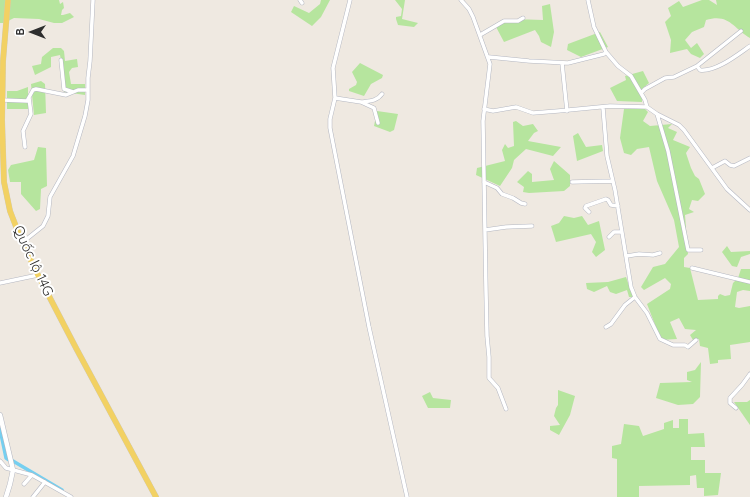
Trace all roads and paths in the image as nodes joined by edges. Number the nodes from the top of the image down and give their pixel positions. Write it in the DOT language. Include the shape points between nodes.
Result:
graph roads {
  1 [pos="8,0"];
  2 [pos="93,0"];
  3 [pos="350,0"];
  4 [pos="461,0"];
  5 [pos="588,0"];
  6 [pos="523,18"];
  7 [pos="741,31"];
  8 [pos="480,35"];
  9 [pos="750,46"];
  10 [pos="606,52"];
  11 [pos="489,57"];
  12 [pos="2,60"];
  13 [pos="61,60"];
  14 [pos="562,63"];
  15 [pos="697,66"];
  16 [pos="88,90"];
  17 [pos="74,92"];
  18 [pos="641,93"];
  19 [pos="382,94"];
  20 [pos="29,98"];
  21 [pos="335,98"];
  22 [pos="2,100"];
  23 [pos="361,102"];
  24 [pos="647,107"];
  25 [pos="603,108"];
  26 [pos="484,109"];
  27 [pos="567,111"];
  28 [pos="657,114"];
  29 [pos="378,124"];
  30 [pos="25,147"];
  31 [pos="750,158"];
  32 [pos="712,168"];
  33 [pos="613,181"];
  34 [pos="484,182"];
  35 [pos="572,182"];
  36 [pos="526,204"];
  37 [pos="618,206"];
  38 [pos="750,210"];
  39 [pos="588,212"];
  40 [pos="532,226"];
  41 [pos="485,230"];
  42 [pos="622,232"];
  43 [pos="610,236"];
  44 [pos="22,242"];
  45 [pos="701,250"];
  46 [pos="660,253"];
  47 [pos="626,256"];
  48 [pos="692,268"];
  49 [pos="38,275"];
  50 [pos="750,282"];
  51 [pos="0,283"];
  52 [pos="635,297"];
  53 [pos="606,327"];
  54 [pos="696,340"];
  55 [pos="750,374"];
  56 [pos="736,408"];
  57 [pos="506,410"];
  58 [pos="0,415"];
  59 [pos="0,462"];
  60 [pos="13,470"];
  61 [pos="32,475"];
  62 [pos="45,482"];
  63 [pos="24,484"];
  64 [pos="64,495"];
  65 [pos="6,497"];
  66 [pos="33,497"];
  67 [pos="71,497"];
  68 [pos="156,497"];
  69 [pos="407,497"];
  1 -- 12 [label="main road, Quốc lộ 14G"];
  2 -- 16 [label="street"];
  3 -- 21 [label="street" via="333,68"];
  4 -- 8 [label="street" via="469,9"];
  5 -- 10 [label="street" via="594,27"];
  6 -- 8 [label="street" via="518,21 504,21"];
  7 -- 15 [label="street"];
  8 -- 11 [label="street"];
  9 -- 15 [label="street" via="709,69 700,70"];
  10 -- 14 [label="street"];
  10 -- 18 [label="street" via="631,76"];
  11 -- 14 [label="street"];
  11 -- 26 [label="street" via="491,68"];
  12 -- 22 [label="main road, Quốc lộ 14G"];
  13 -- 17 [label="street" via="64,89"];
  14 -- 27 [label="street"];
  15 -- 18 [label="street" via="674,77 665,78"];
  16 -- 17 [label="street"];
  16 -- 44 [label="street" via="85,116 73,156 52,193 48,216 43,226"];
  17 -- 20 [label="street" via="64,94 36,88"];
  18 -- 24 [label="street"];
  19 -- 23 [label="street" via="373,101"];
  20 -- 22 [label="street" via="25,101"];
  20 -- 30 [label="street" via="31,114 23,131"];
  21 -- 23 [label="street"];
  21 -- 69 [label="street" via="330,128 369,327"];
  22 -- 44 [label="main road, Quốc lộ 14G" via="4,182 10,211"];
  23 -- 29 [label="street" via="374,108"];
  24 -- 25 [label="street"];
  24 -- 28 [label="street"];
  25 -- 27 [label="street"];
  25 -- 33 [label="street" via="607,156"];
  26 -- 27 [label="street" via="516,107 533,113"];
  26 -- 34 [label="street"];
  28 -- 32 [label="street" via="679,125"];
  28 -- 45 [label="street" via="668,151 688,250"];
  31 -- 32 [label="street" via="734,166 725,161"];
  32 -- 38 [label="street" via="727,189"];
  33 -- 35 [label="street"];
  33 -- 37 [label="street"];
  34 -- 36 [label="street" via="497,188 502,194 515,198 521,204"];
  34 -- 41 [label="street"];
  37 -- 39 [label="street" via="611,205 606,199 586,206"];
  37 -- 42 [label="street"];
  40 -- 41 [label="street"];
  41 -- 57 [label="street" via="489,378 498,388"];
  42 -- 43 [label="street" via="614,232"];
  42 -- 47 [label="street"];
  44 -- 49 [label="main road, Quốc lộ 14G"];
  46 -- 47 [label="street"];
  47 -- 52 [label="street"];
  48 -- 50 [label="street"];
  49 -- 51 [label="street"];
  49 -- 68 [label="main road, Quốc lộ 14G"];
  52 -- 53 [label="street"];
  52 -- 54 [label="street" via="647,313 660,339 673,345 685,344 688,347"];
  55 -- 56 [label="street" via="730,398 730,403"];
  58 -- 60 [label="street"];
  59 -- 60 [label="street"];
  60 -- 61 [label="street"];
  60 -- 65 [label="street"];
  61 -- 62 [label="street"];
  61 -- 63 [label="street"];
  62 -- 64 [label="street"];
  62 -- 66 [label="street"];
  64 -- 67 [label="street"];
}
